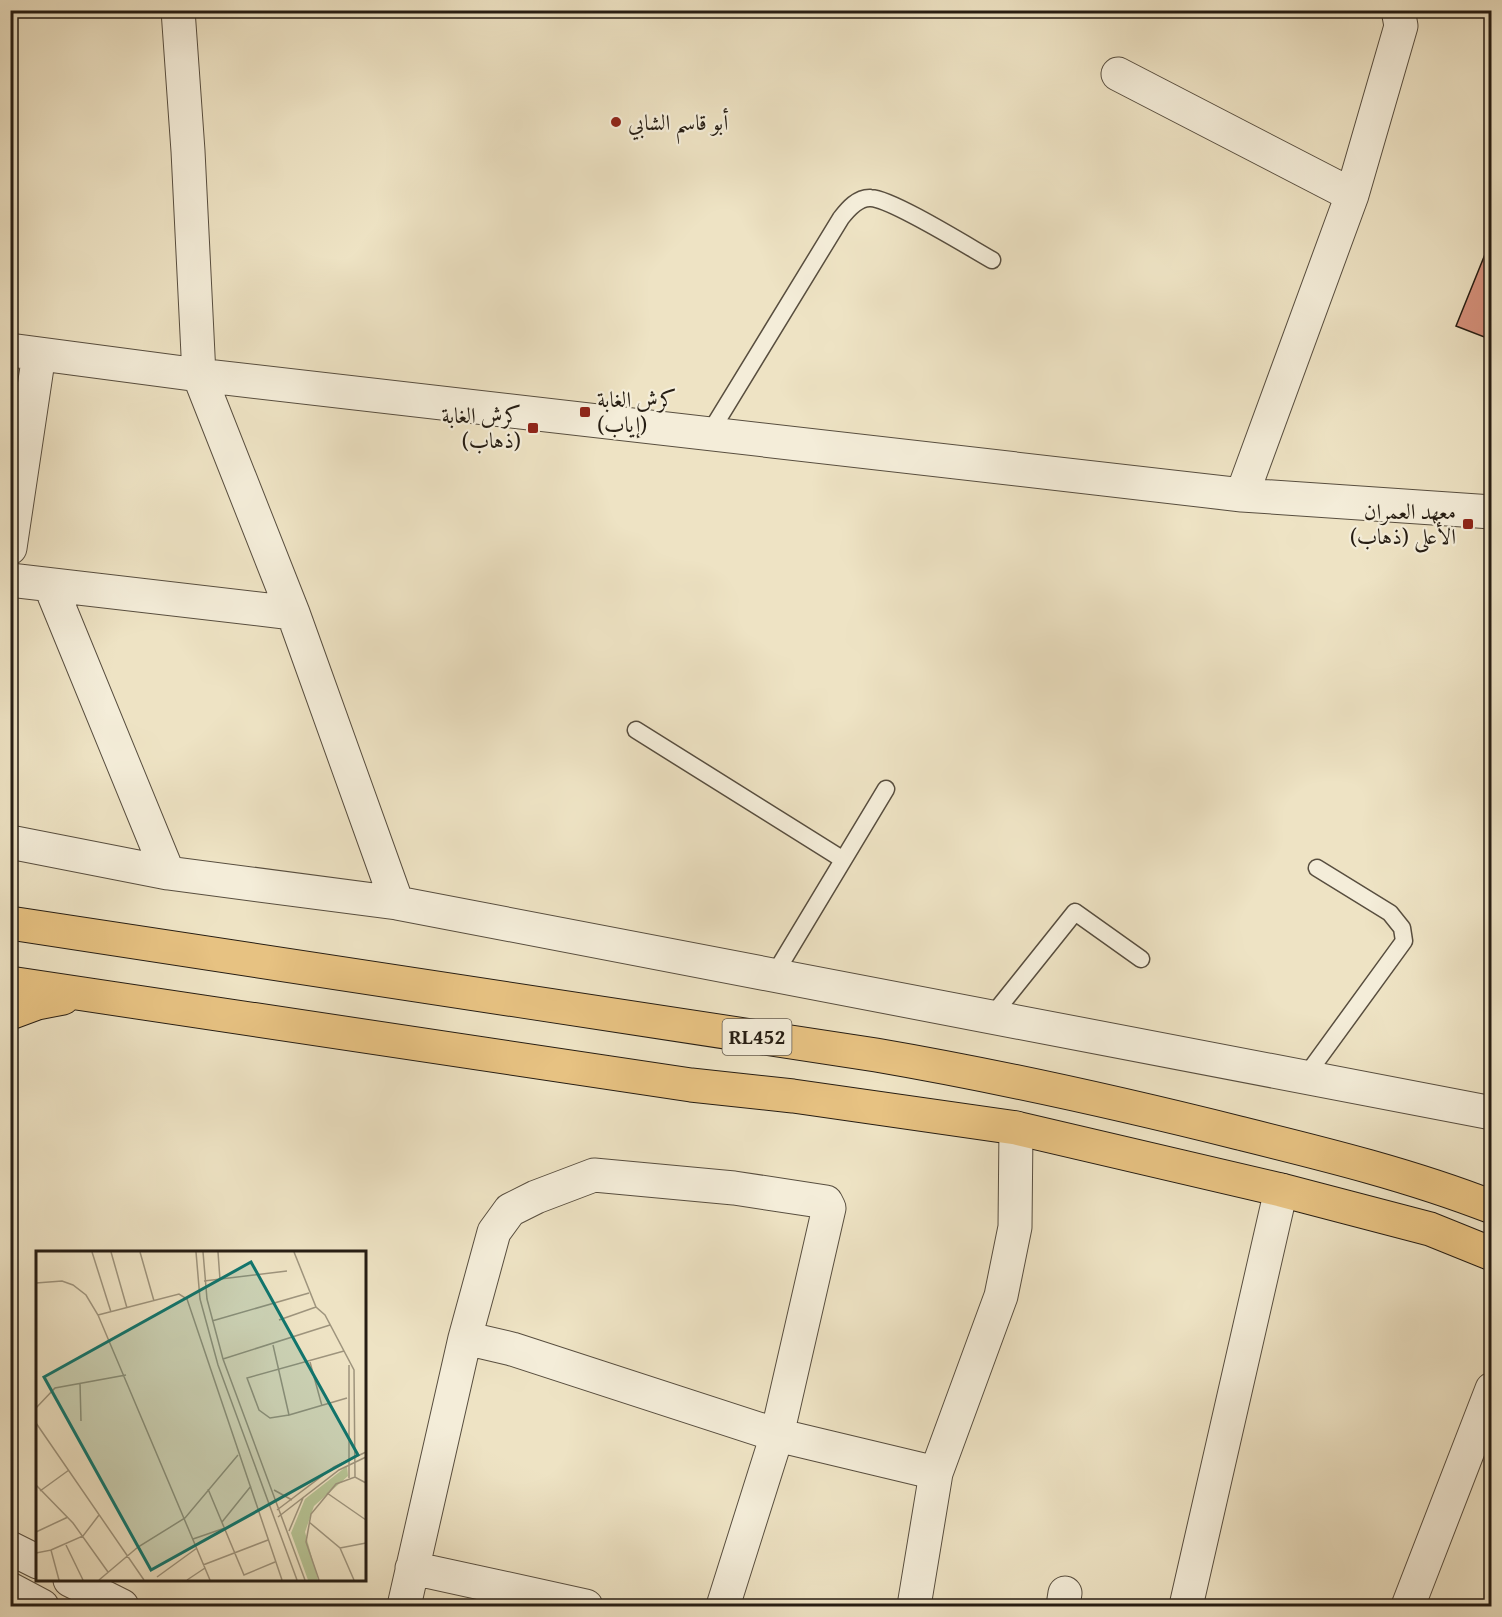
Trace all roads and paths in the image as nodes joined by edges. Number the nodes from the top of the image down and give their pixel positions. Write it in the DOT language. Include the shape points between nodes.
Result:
graph roads {
  1 [pos="178,10"];
  2 [pos="1398,10"];
  3 [pos="1118,74"];
  4 [pos="1352,195"];
  5 [pos="992,260"];
  6 [pos="25,352"];
  7 [pos="199,375"];
  8 [pos="709,434"];
  9 [pos="1242,495"];
  10 [pos="1491,513"];
  11 [pos="10,548"];
  12 [pos="10,580"];
  13 [pos="50,585"];
  14 [pos="293,613"];
  15 [pos="636,730"];
  16 [pos="885,789"];
  17 [pos="10,842"];
  18 [pos="843,859"];
  19 [pos="1317,868"];
  20 [pos="168,873"];
  21 [pos="398,903"];
  22 [pos="10,923"];
  23 [pos="1141,959"];
  24 [pos="774,975"];
  25 [pos="10,983"];
  26 [pos="94,998"];
  27 [pos="10,1013"];
  28 [pos="991,1017"];
  29 [pos="1305,1077"];
  30 [pos="1491,1113"];
  31 [pos="1016,1128"];
  32 [pos="1281,1190"];
  33 [pos="1491,1207"];
  34 [pos="1491,1254"];
  35 [pos="465,1338"];
  36 [pos="1491,1389"];
  37 [pos="777,1435"];
  38 [pos="936,1473"];
  39 [pos="10,1548"];
  40 [pos="36,1561"];
  41 [pos="412,1568"];
  42 [pos="72,1581"];
  43 [pos="10,1589"];
  44 [pos="42,1606"];
  45 [pos="122,1606"];
  46 [pos="404,1606"];
  47 [pos="586,1606"];
  48 [pos="723,1606"];
  49 [pos="914,1606"];
  50 [pos="1186,1606"];
  51 [pos="1408,1606"];
  1 -- 7 [label="street"];
  2 -- 4 [label="street" via="1401,26"];
  3 -- 4 [label="street"];
  4 -- 9 [label="street"];
  5 -- 8 [label="lane" via="889,203 870,197 854,204 841,218"];
  6 -- 7 [label="street"];
  6 -- 11 [label="street"];
  7 -- 8 [label="street"];
  7 -- 14 [label="street"];
  8 -- 9 [label="street"];
  9 -- 10 [label="street"];
  12 -- 13 [label="street"];
  13 -- 14 [label="street"];
  13 -- 20 [label="street"];
  14 -- 21 [label="street"];
  15 -- 18 [label="lane"];
  16 -- 18 [label="lane"];
  17 -- 20 [label="street"];
  18 -- 24 [label="lane"];
  19 -- 29 [label="lane" via="1390,914 1402,928 1404,941"];
  20 -- 21 [label="street"];
  21 -- 24 [label="street"];
  22 -- 33 [label="highway, RL452" via="1000,1076 1288,1145 1449,1190"];
  23 -- 28 [label="lane" via="1075,912"];
  24 -- 28 [label="street"];
  25 -- 26 [label="highway, RL452"];
  26 -- 27 [label="highway" via="66,997"];
  26 -- 31 [label="highway, RL452"];
  28 -- 29 [label="street"];
  29 -- 30 [label="street"];
  31 -- 32 [label="highway, RL452"];
  31 -- 38 [label="street" via="1015,1227 1001,1296"];
  32 -- 34 [label="highway, RL452" via="1430,1229"];
  32 -- 50 [label="street"];
  35 -- 37 [label="street" via="512,1349"];
  35 -- 37 [label="street" via="494,1232 510,1210 536,1197 594,1175 817,1199 830,1208"];
  35 -- 41 [label="street"];
  36 -- 51 [label="street"];
  37 -- 38 [label="street"];
  37 -- 48 [label="street"];
  38 -- 49 [label="street"];
  39 -- 40 [label="street"];
  41 -- 46 [label="street"];
  41 -- 47 [label="street"];
  42 -- 45 [label="street"];
  43 -- 44 [label="street"];
}
